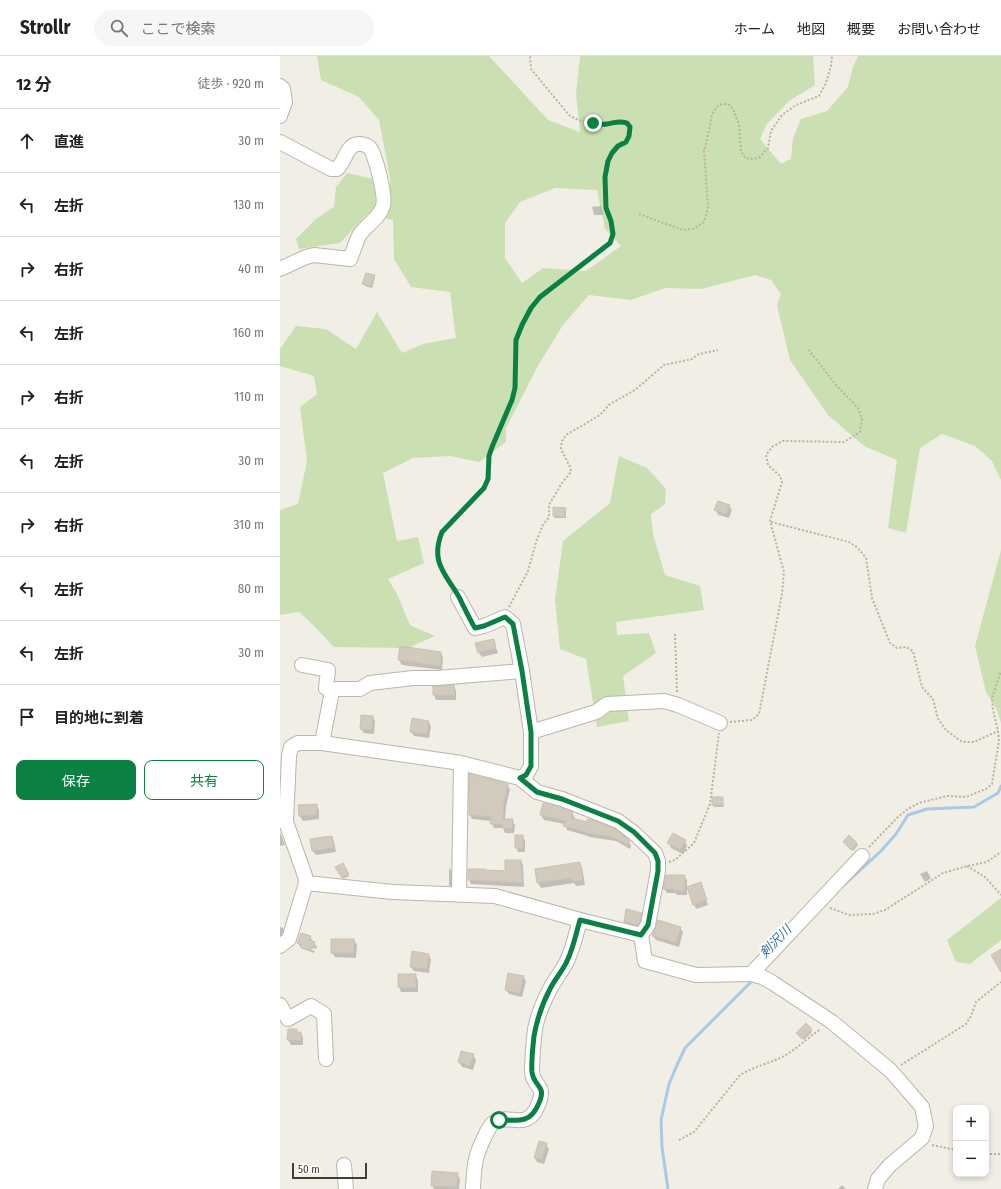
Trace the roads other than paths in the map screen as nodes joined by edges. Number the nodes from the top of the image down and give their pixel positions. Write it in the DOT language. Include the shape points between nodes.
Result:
graph roads {
  1 [pos="280,86"];
  2 [pos="280,116"];
  3 [pos="280,142"];
  4 [pos="280,270"];
  5 [pos="458,597"];
  6 [pos="302,665"];
  7 [pos="522,671"];
  8 [pos="332,691"];
  9 [pos="720,723"];
  10 [pos="531,732"];
  11 [pos="322,743"];
  12 [pos="461,762"];
  13 [pos="520,778"];
  14 [pos="283,822"];
  15 [pos="862,856"];
  16 [pos="306,883"];
  17 [pos="459,894"];
  18 [pos="580,920"];
  19 [pos="641,935"];
  20 [pos="280,946"];
  21 [pos="756,975"];
  22 [pos="280,1005"];
  23 [pos="326,1059"];
  24 [pos="344,1165"];
  25 [pos="346,1189"];
  26 [pos="473,1189"];
  27 [pos="875,1189"];
  1 -- 2 [label="street" via="285,102"];
  3 -- 4 [label="street" via="331,169 337,169 341,165 354,145 369,146 374,153 384,197 384,205 359,235 350,259 314,255"];
  5 -- 7 [label="street" via="475,628 505,617 513,624"];
  6 -- 8 [label="street" via="328,670 326,688"];
  7 -- 8 [label="street" via="413,678 370,683 360,689"];
  7 -- 10 [label="street"];
  8 -- 11 [label="street"];
  9 -- 10 [label="street" via="664,701 608,704 596,712"];
  10 -- 13 [label="street" via="531,766 526,775"];
  11 -- 12 [label="street"];
  11 -- 14 [label="street" via="298,743 291,747 288,756"];
  12 -- 13 [label="street"];
  12 -- 17 [label="street"];
  13 -- 19 [label="street" via="537,792 618,821 634,832 655,853 658,866 648,925"];
  14 -- 16 [label="street"];
  15 -- 21 [label="street" via="822,904"];
  16 -- 17 [label="street" via="393,892"];
  16 -- 20 [label="street" via="290,939"];
  17 -- 18 [label="street" via="495,896"];
  18 -- 19 [label="street"];
  18 -- 26 [label="street" via="567,961 550,988 540,1012 534,1036 532,1073 536,1083 541,1087 542,1094 538,1107 529,1118 499,1120 488,1128 475,1159"];
  19 -- 21 [label="street" via="645,962 696,975"];
  21 -- 27 [label="street" via="773,983 832,1022 891,1071 922,1107 926,1126 922,1138 890,1165 878,1179"];
  22 -- 23 [label="street" via="288,1020 311,1006 324,1014"];
  24 -- 25 [label="street"];
}
